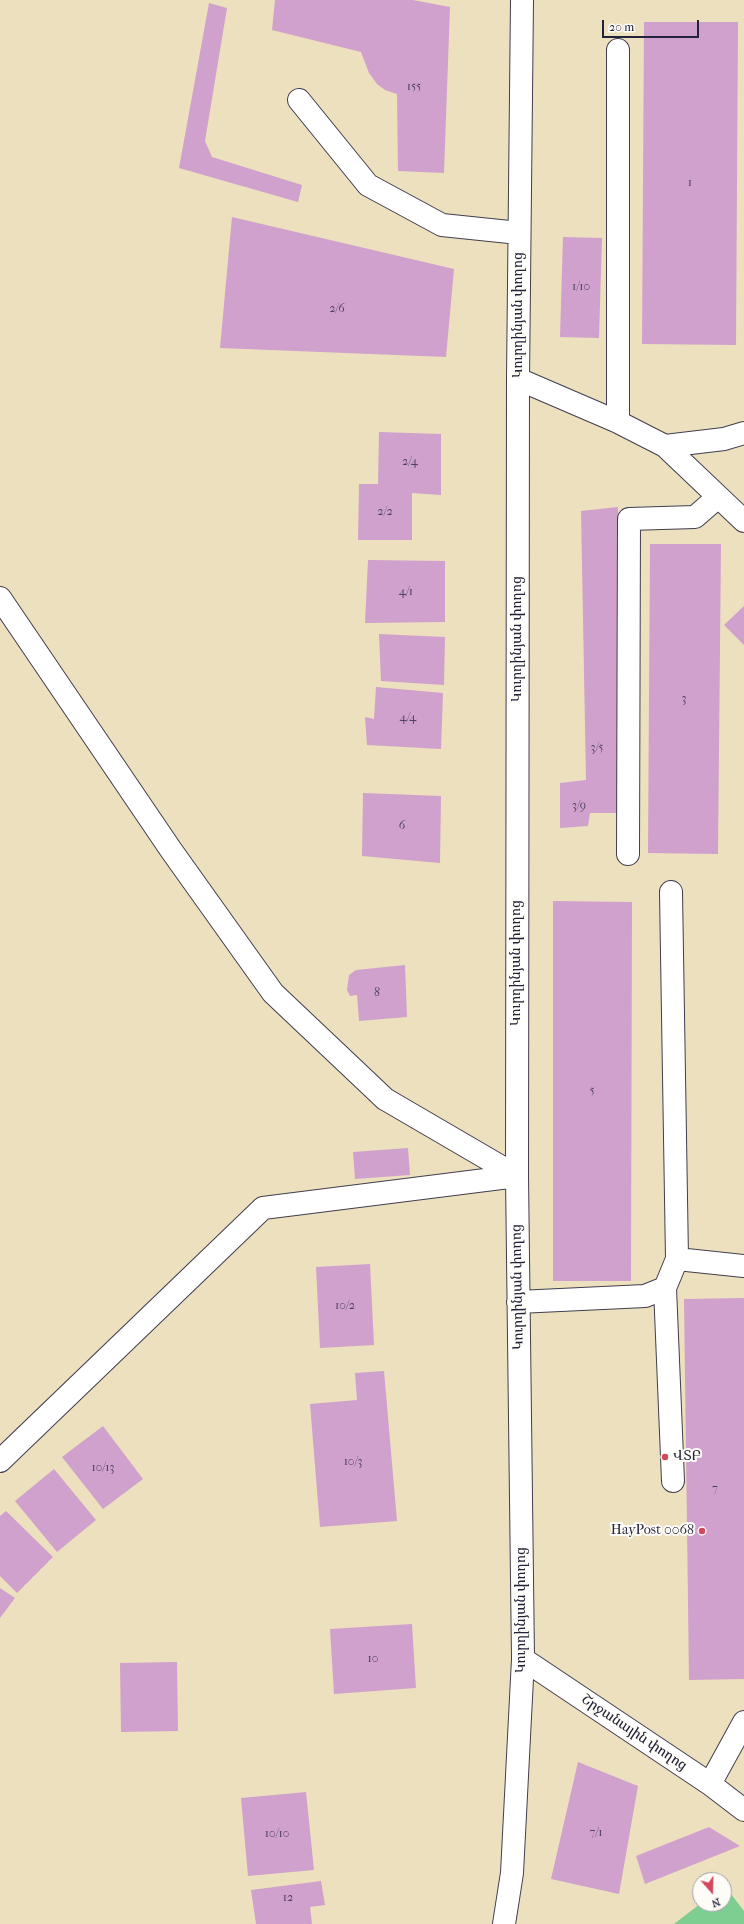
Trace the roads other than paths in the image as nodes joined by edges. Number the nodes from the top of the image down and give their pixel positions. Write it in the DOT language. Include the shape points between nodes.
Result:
graph roads {
  1 [pos="522,0"];
  2 [pos="618,50"];
  3 [pos="299,100"];
  4 [pos="519,232"];
  5 [pos="518,379"];
  6 [pos="618,422"];
  7 [pos="744,433"];
  8 [pos="665,446"];
  9 [pos="718,497"];
  10 [pos="744,521"];
  11 [pos="0,598"];
  12 [pos="628,854"];
  13 [pos="671,892"];
  14 [pos="517,1176"];
  15 [pos="677,1259"];
  16 [pos="744,1266"];
  17 [pos="665,1288"];
  18 [pos="518,1302"];
  19 [pos="0,1461"];
  20 [pos="673,1481"];
  21 [pos="523,1659"];
  22 [pos="744,1722"];
  23 [pos="710,1784"];
  24 [pos="744,1810"];
  25 [pos="504,1924"];
  1 -- 4 [label="street, Կուրղինյան փողոց"];
  2 -- 6 [label="street"];
  3 -- 4 [label="street" via="368,185 442,225"];
  4 -- 5 [label="street, Կուրղինյան փողոց"];
  5 -- 6 [label="street"];
  5 -- 14 [label="street, Կուրղինյան փողոց"];
  6 -- 8 [label="street"];
  7 -- 8 [label="street"];
  8 -- 9 [label="street"];
  9 -- 10 [label="street"];
  9 -- 12 [label="street" via="694,517 629,519"];
  11 -- 14 [label="street" via="171,850 273,993 385,1099"];
  13 -- 15 [label="street"];
  14 -- 18 [label="street, Կուրղինյան փողոց"];
  14 -- 19 [label="street" via="262,1208"];
  15 -- 16 [label="street"];
  15 -- 17 [label="street"];
  17 -- 18 [label="street" via="645,1296"];
  17 -- 20 [label="street"];
  18 -- 21 [label="street, Կուրղինյան փողոց"];
  21 -- 23 [label="street, Շրջանային փողոց"];
  21 -- 25 [label="street, Կուրղինյան փողոց" via="512,1873"];
  22 -- 23 [label="street"];
  23 -- 24 [label="street, Շրջանային փողոց"];
}
